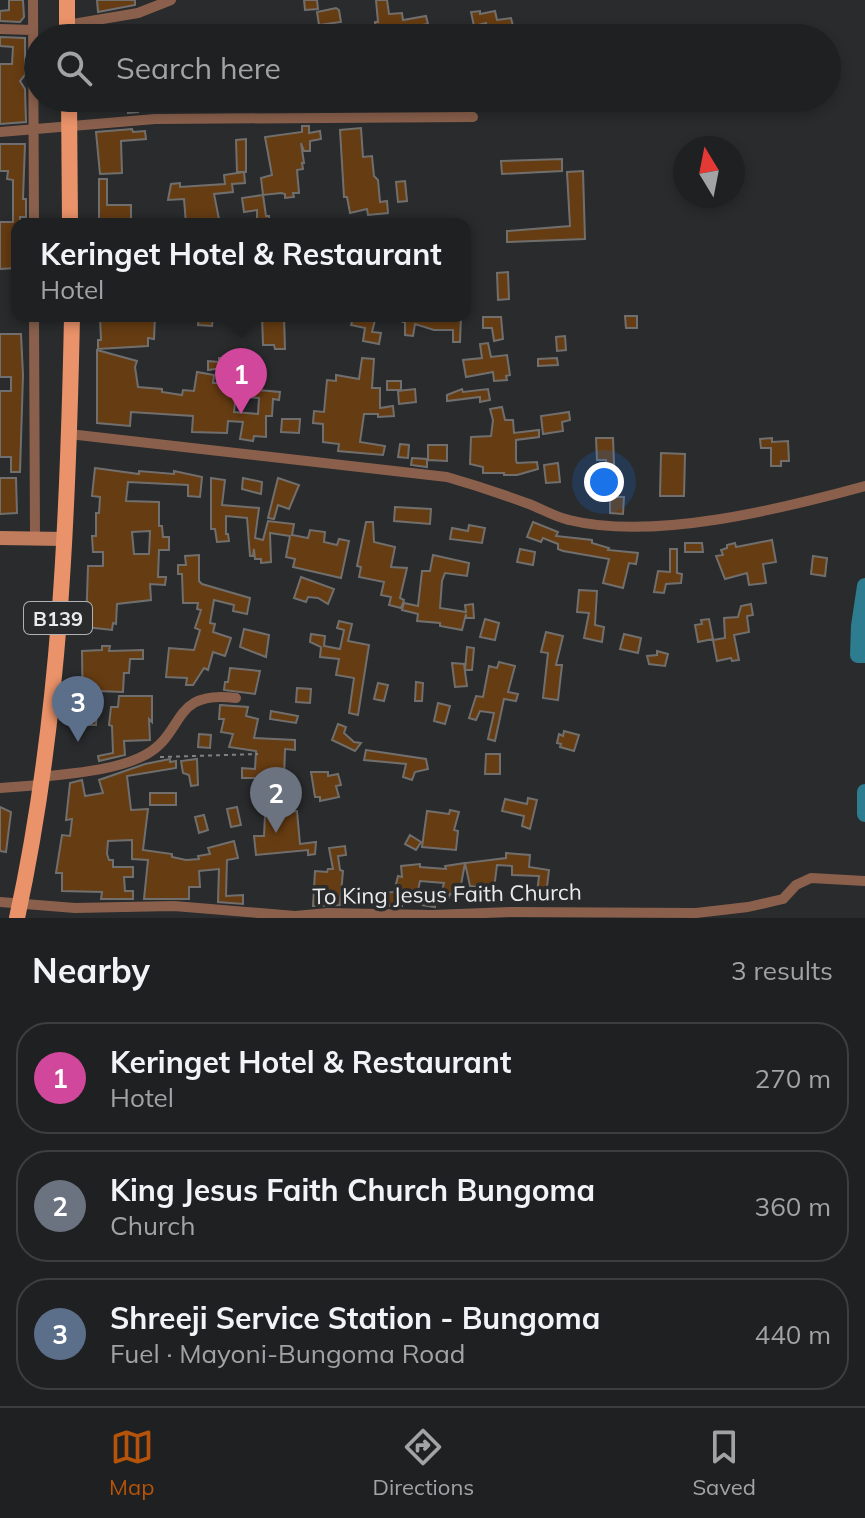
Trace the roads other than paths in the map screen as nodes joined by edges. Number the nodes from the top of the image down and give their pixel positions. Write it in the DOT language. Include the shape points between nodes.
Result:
graph roads {
  1 [pos="33,0"];
  2 [pos="67,0"];
  3 [pos="171,0"];
  4 [pos="33,24"];
  5 [pos="67,24"];
  6 [pos="97,24"];
  7 [pos="0,29"];
  8 [pos="24,30"];
  9 [pos="34,112"];
  10 [pos="69,112"];
  11 [pos="473,117"];
  12 [pos="70,127"];
  13 [pos="34,131"];
  14 [pos="0,132"];
  15 [pos="34,218"];
  16 [pos="70,218"];
  17 [pos="34,322"];
  18 [pos="72,322"];
  19 [pos="69,434"];
  20 [pos="865,486"];
  21 [pos="0,538"];
  22 [pos="35,539"];
  23 [pos="64,539"];
  24 [pos="236,698"];
  25 [pos="41,781"];
  26 [pos="0,788"];
  27 [pos="865,881"];
  28 [pos="0,902"];
  29 [pos="19,910"];
  1 -- 4 [label="street"];
  2 -- 5 [label="main road"];
  3 -- 6 [label="street"];
  7 -- 8 [label="street"];
  9 -- 13 [label="street"];
  10 -- 12 [label="main road"];
  11 -- 12 [label="street" via="155,119"];
  12 -- 13 [label="street"];
  12 -- 16 [label="main road"];
  13 -- 14 [label="street"];
  13 -- 15 [label="street"];
  17 -- 22 [label="street"];
  18 -- 19 [label="main road, B139"];
  19 -- 20 [label="street" via="447,477 567,520 593,524 682,524"];
  19 -- 23 [label="main road, B139"];
  21 -- 22 [label="street"];
  22 -- 23 [label="street"];
  23 -- 25 [label="main road, B139"];
  24 -- 25 [label="street" via="215,695 193,703 166,739 142,757"];
  25 -- 26 [label="street"];
  25 -- 29 [label="main road, B139"];
  27 -- 29 [label="street, To King Jesus Faith Church" via="811,878 783,899 696,913 295,916 174,906"];
  28 -- 29 [label="street, To King Jesus Faith Church"];
}
